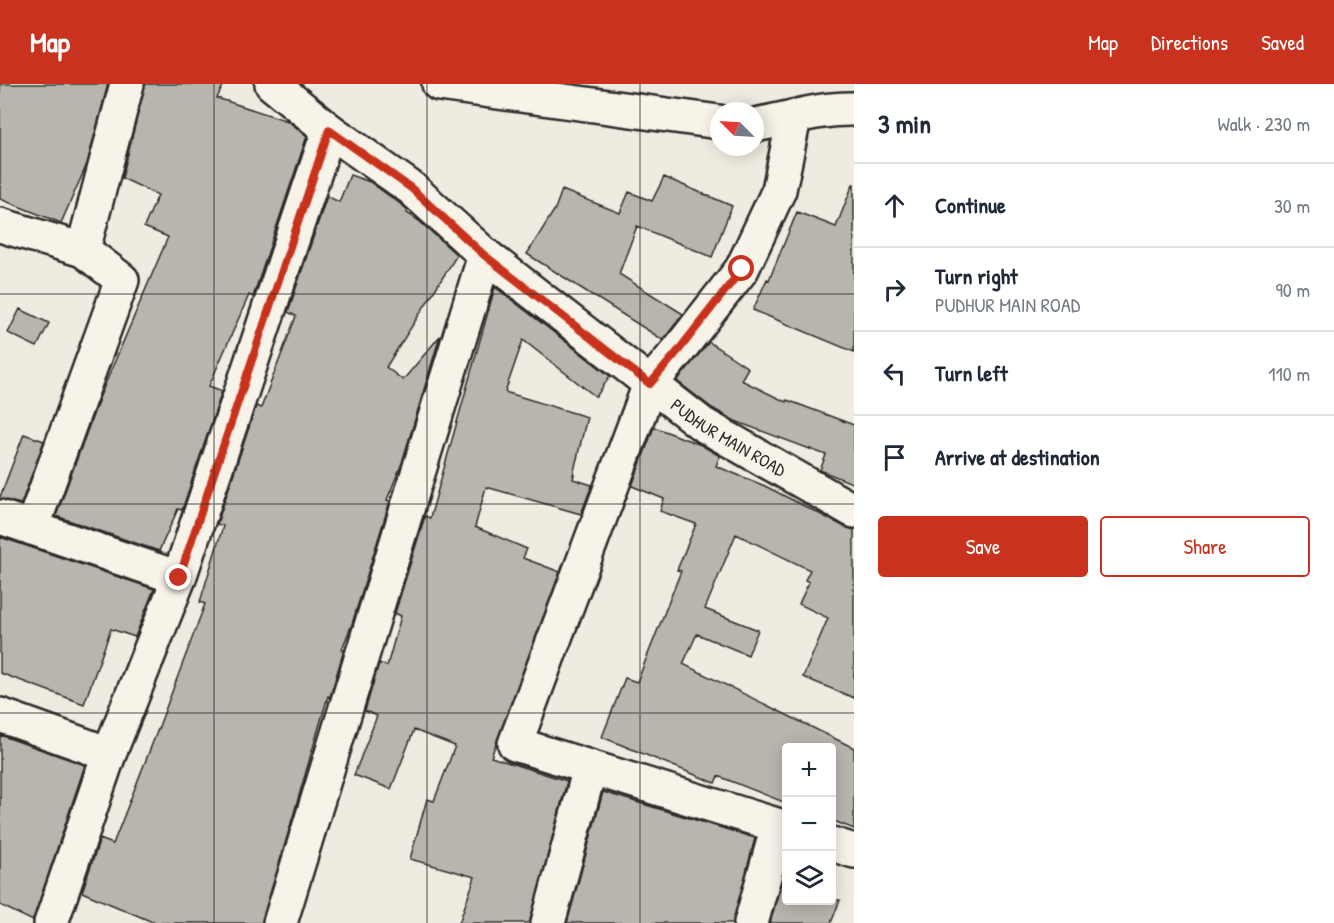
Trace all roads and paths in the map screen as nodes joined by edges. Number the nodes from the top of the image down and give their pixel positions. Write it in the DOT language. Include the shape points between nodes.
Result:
graph roads {
  1 [pos="127,84"];
  2 [pos="272,84"];
  3 [pos="439,84"];
  4 [pos="854,109"];
  5 [pos="794,118"];
  6 [pos="710,121"];
  7 [pos="764,123"];
  8 [pos="329,130"];
  9 [pos="0,225"];
  10 [pos="83,250"];
  11 [pos="484,255"];
  12 [pos="650,384"];
  13 [pos="854,511"];
  14 [pos="0,517"];
  15 [pos="32,528"];
  16 [pos="179,578"];
  17 [pos="0,716"];
  18 [pos="109,754"];
  19 [pos="590,768"];
  20 [pos="782,827"];
  21 [pos="836,845"];
  22 [pos="854,851"];
  23 [pos="51,923"];
  24 [pos="280,923"];
  25 [pos="548,923"];
  26 [pos="751,923"];
  1 -- 10 [label="street"];
  2 -- 8 [label="street, PUDHUR MAIN ROAD"];
  3 -- 6 [label="street"];
  4 -- 5 [label="street" via="823,109"];
  5 -- 7 [label="street"];
  5 -- 12 [label="street" via="779,190 742,269"];
  8 -- 11 [label="street, PUDHUR MAIN ROAD" via="411,188"];
  8 -- 16 [label="street"];
  9 -- 10 [label="street"];
  10 -- 15 [label="street" via="122,280"];
  11 -- 12 [label="street, PUDHUR MAIN ROAD"];
  11 -- 24 [label="street"];
  12 -- 13 [label="street, PUDHUR MAIN ROAD" via="702,424"];
  12 -- 19 [label="street" via="515,744"];
  14 -- 15 [label="street"];
  15 -- 16 [label="street"];
  16 -- 18 [label="street"];
  17 -- 18 [label="street"];
  18 -- 23 [label="street"];
  19 -- 20 [label="street"];
  19 -- 25 [label="street"];
  20 -- 26 [label="street"];
  21 -- 22 [label="street"];
}
